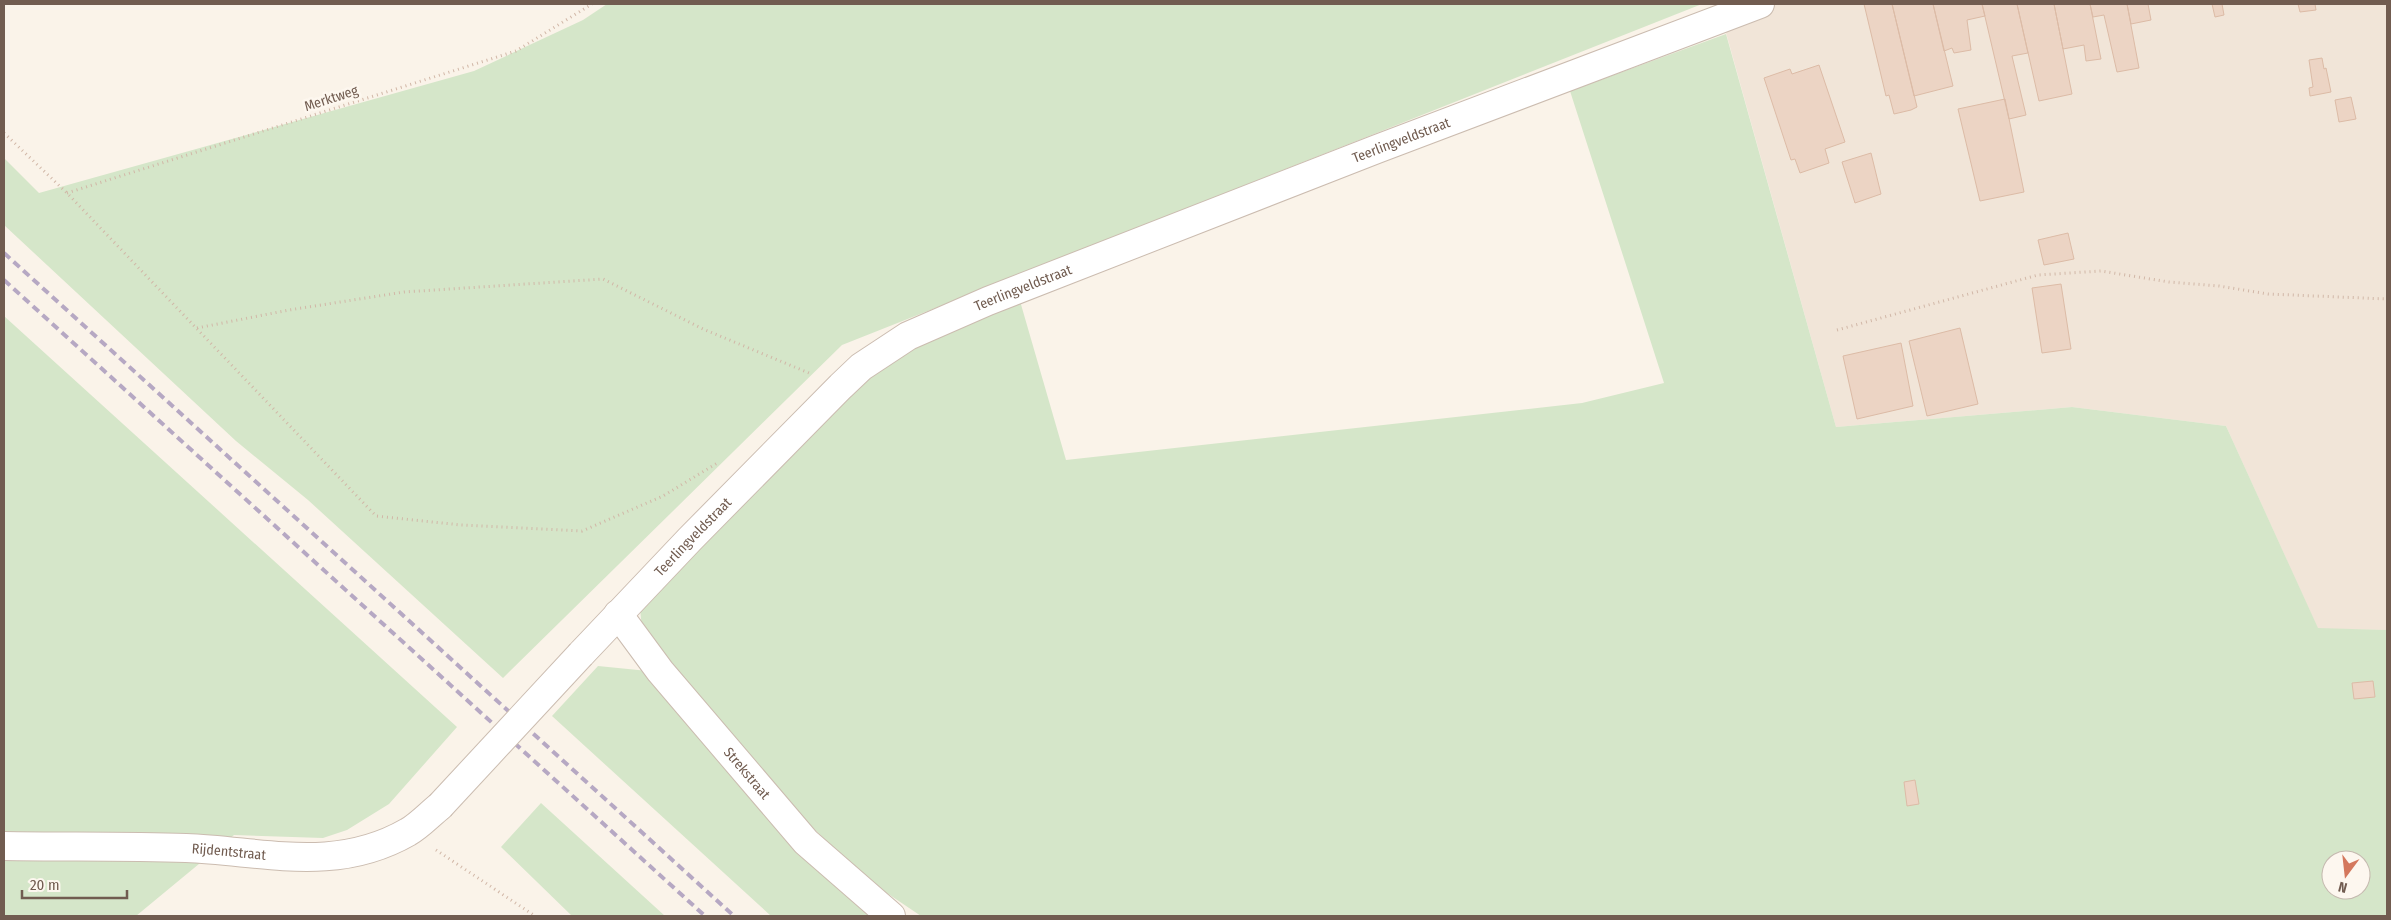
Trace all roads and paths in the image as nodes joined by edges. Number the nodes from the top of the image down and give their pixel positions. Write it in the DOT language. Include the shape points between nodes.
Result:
graph roads {
  1 [pos="592,4"];
  2 [pos="1760,4"];
  3 [pos="4,133"];
  4 [pos="67,193"];
  5 [pos="2387,299"];
  6 [pos="196,328"];
  7 [pos="1837,330"];
  8 [pos="842,386"];
  9 [pos="722,460"];
  10 [pos="618,614"];
  11 [pos="440,806"];
  12 [pos="409,832"];
  13 [pos="4,846"];
  14 [pos="535,916"];
  15 [pos="892,916"];
  1 -- 4 [label="path, Merktweg" via="516,51"];
  2 -- 8 [label="street, Teerlingveldstraat" via="988,301 908,336 862,367"];
  3 -- 4 [label="path"];
  4 -- 6 [label="path"];
  5 -- 7 [label="path" via="2268,294 2101,271 2038,275"];
  6 -- 8 [label="path" via="404,292 603,279 703,329"];
  6 -- 9 [label="path" via="376,516 461,525 582,531 663,496"];
  8 -- 10 [label="street, Teerlingveldstraat"];
  10 -- 11 [label="street, Teerlingveldstraat, bridge"];
  10 -- 15 [label="street, Strekstraat" via="660,671 806,842"];
  11 -- 12 [label="street, Rijdentstraat"];
  12 -- 13 [label="street, Rijdentstraat" via="372,848 336,857 302,858 188,848"];
  12 -- 14 [label="path"];
}
